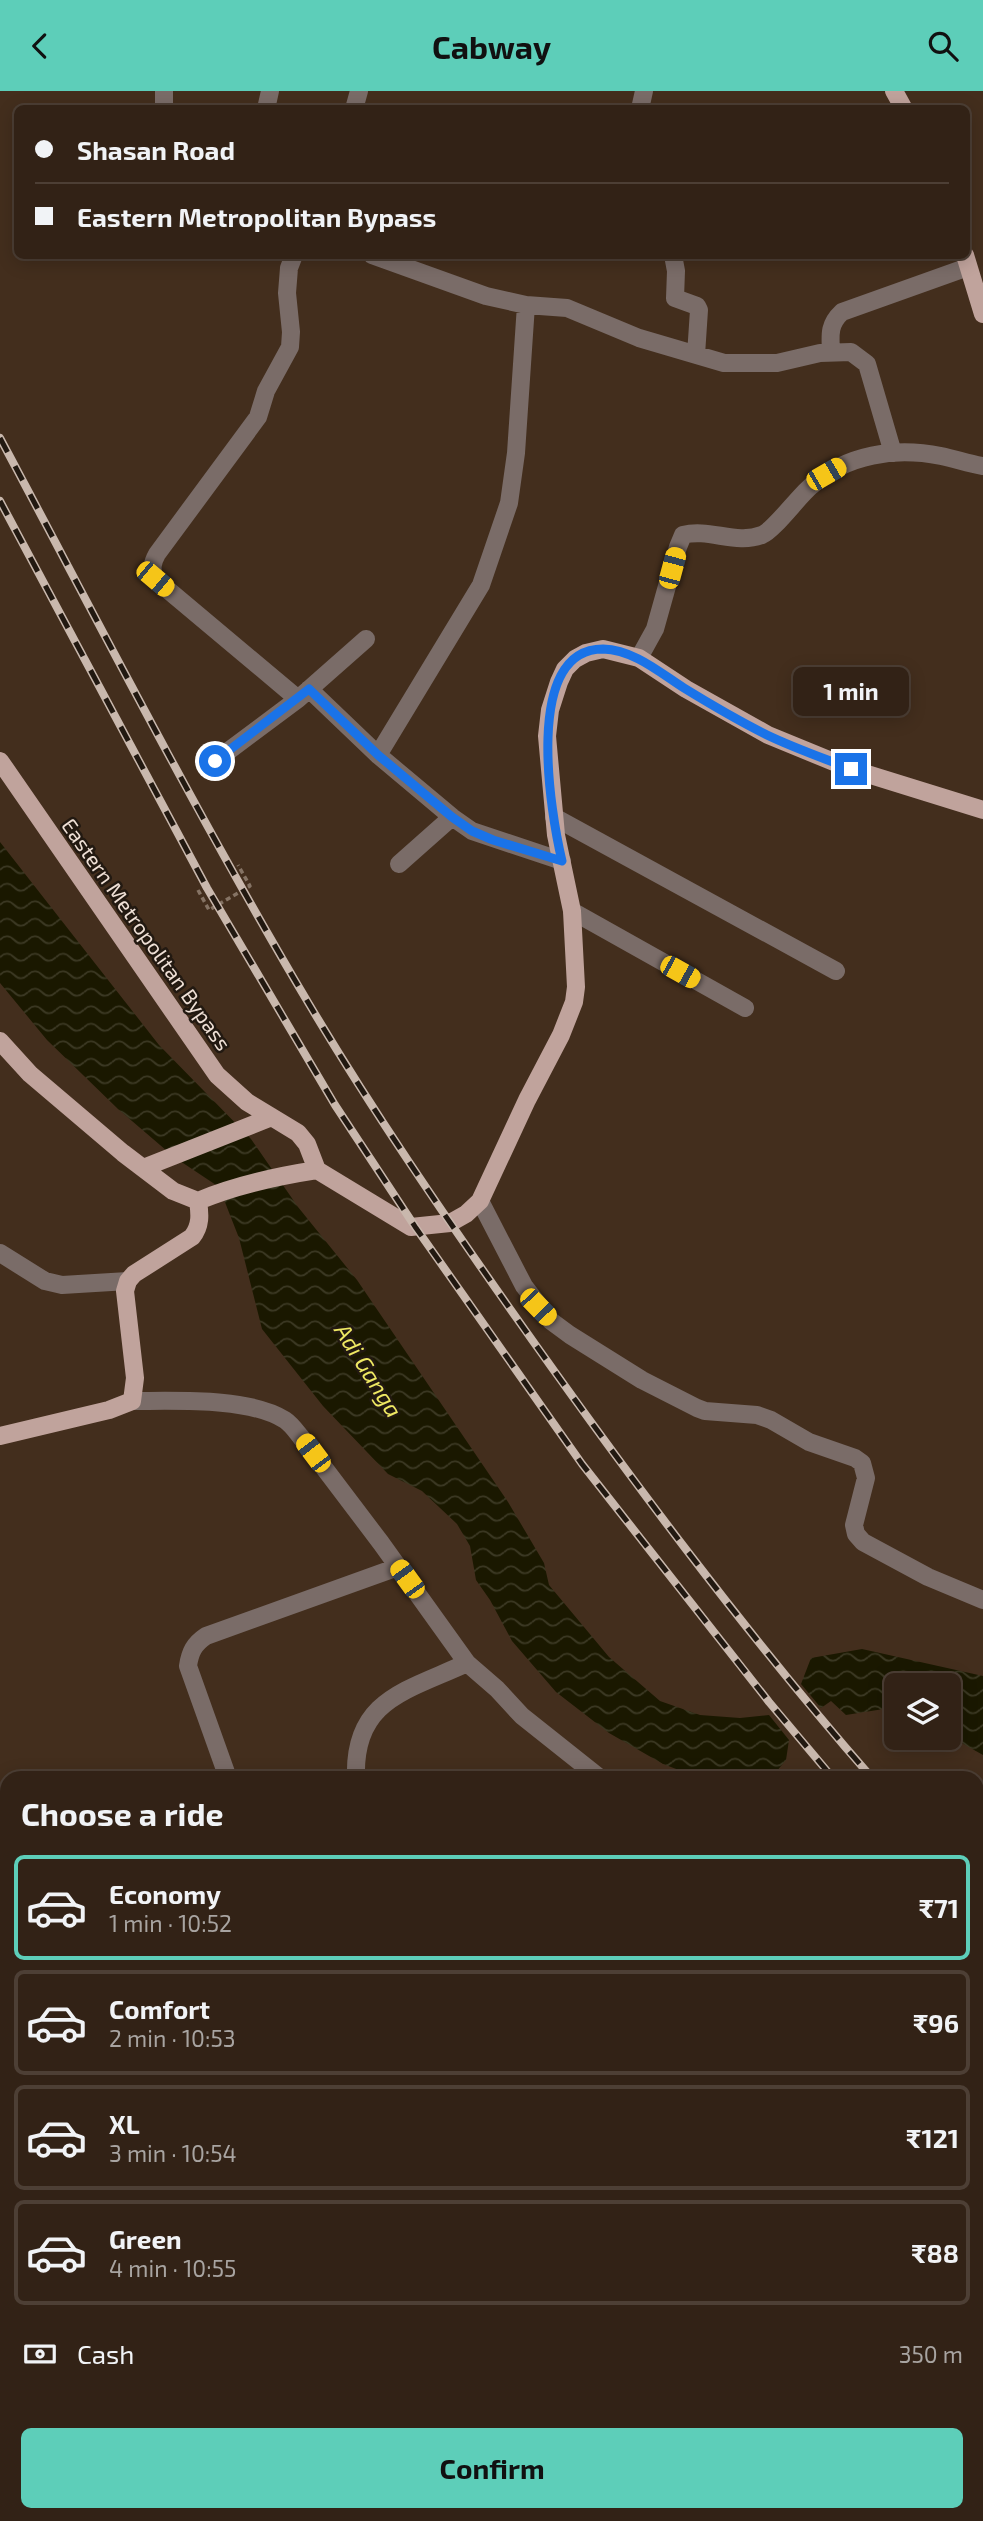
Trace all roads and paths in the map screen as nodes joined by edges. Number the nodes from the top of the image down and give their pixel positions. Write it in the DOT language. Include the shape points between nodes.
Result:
graph roads {
  1 [pos="292,259"];
  2 [pos="383,259"];
  3 [pos="674,259"];
  4 [pos="967,261"];
  5 [pos="526,305"];
  6 [pos="983,314"];
  7 [pos="831,352"];
  8 [pos="696,355"];
  9 [pos="893,453"];
  10 [pos="983,466"];
  11 [pos="366,639"];
  12 [pos="639,658"];
  13 [pos="304,694"];
  14 [pos="378,755"];
  15 [pos="0,761"];
  16 [pos="215,761"];
  17 [pos="983,810"];
  18 [pos="452,817"];
  19 [pos="554,817"];
  20 [pos="562,861"];
  21 [pos="399,864"];
  22 [pos="238,865"];
  23 [pos="198,890"];
  24 [pos="572,911"];
  25 [pos="836,971"];
  26 [pos="745,1008"];
  27 [pos="0,1041"];
  28 [pos="264,1120"];
  29 [pos="143,1168"];
  30 [pos="317,1170"];
  31 [pos="206,1198"];
  32 [pos="480,1201"];
  33 [pos="0,1253"];
  34 [pos="128,1281"];
  35 [pos="132,1401"];
  36 [pos="0,1436"];
  37 [pos="398,1567"];
  38 [pos="983,1600"];
  39 [pos="467,1663"];
  40 [pos="226,1771"];
  41 [pos="356,1771"];
  42 [pos="591,1771"];
  1 -- 13 [label="street" via="286,293 290,347 254,426 157,554 152,571 155,579"];
  2 -- 5 [label="street" via="486,296"];
  3 -- 8 [label="street" via="674,298 699,310"];
  4 -- 6 [label="main road"];
  4 -- 7 [label="street" via="842,311 830,328"];
  5 -- 8 [label="street" via="567,308 639,338"];
  5 -- 14 [label="street" via="509,503 481,585"];
  7 -- 8 [label="street" via="777,363 724,363"];
  7 -- 9 [label="street" via="851,352 867,364"];
  9 -- 10 [label="street" via="942,456"];
  9 -- 12 [label="street" via="860,458 826,474 765,534 741,539 683,535 655,629"];
  11 -- 13 [label="street"];
  12 -- 17 [label="main road" via="768,735 851,769"];
  12 -- 19 [label="main road" via="603,649 586,653 565,669 550,710 547,736"];
  13 -- 14 [label="street"];
  13 -- 16 [label="street"];
  14 -- 18 [label="street"];
  15 -- 28 [label="main road, Eastern Metropolitan Bypass" via="217,1075"];
  18 -- 20 [label="street" via="493,840"];
  18 -- 21 [label="street"];
  19 -- 20 [label="main road"];
  19 -- 25 [label="street"];
  20 -- 24 [label="main road"];
  22 -- 23 [label="path" via="250,885 209,910"];
  24 -- 26 [label="street"];
  24 -- 32 [label="main road" via="574,1002"];
  27 -- 29 [label="main road" via="30,1074"];
  28 -- 29 [label="main road"];
  28 -- 30 [label="main road, Eastern Metropolitan Bypass" via="298,1133"];
  29 -- 31 [label="main road" via="173,1191"];
  30 -- 31 [label="main road"];
  30 -- 32 [label="main road" via="411,1227 450,1223"];
  31 -- 34 [label="main road" via="192,1237"];
  32 -- 38 [label="street" via="523,1286 551,1321 642,1380 697,1408 757,1415 855,1458 866,1478 854,1516 856,1534 863,1542"];
  33 -- 34 [label="street" via="45,1281 62,1285"];
  34 -- 35 [label="main road" via="125,1291 135,1378"];
  35 -- 36 [label="main road"];
  35 -- 37 [label="street" via="232,1405 263,1410 286,1421"];
  37 -- 39 [label="street"];
  37 -- 40 [label="street" via="196,1643 188,1666"];
  39 -- 41 [label="street" via="376,1710 360,1739"];
  39 -- 42 [label="street" via="522,1716"];
}
